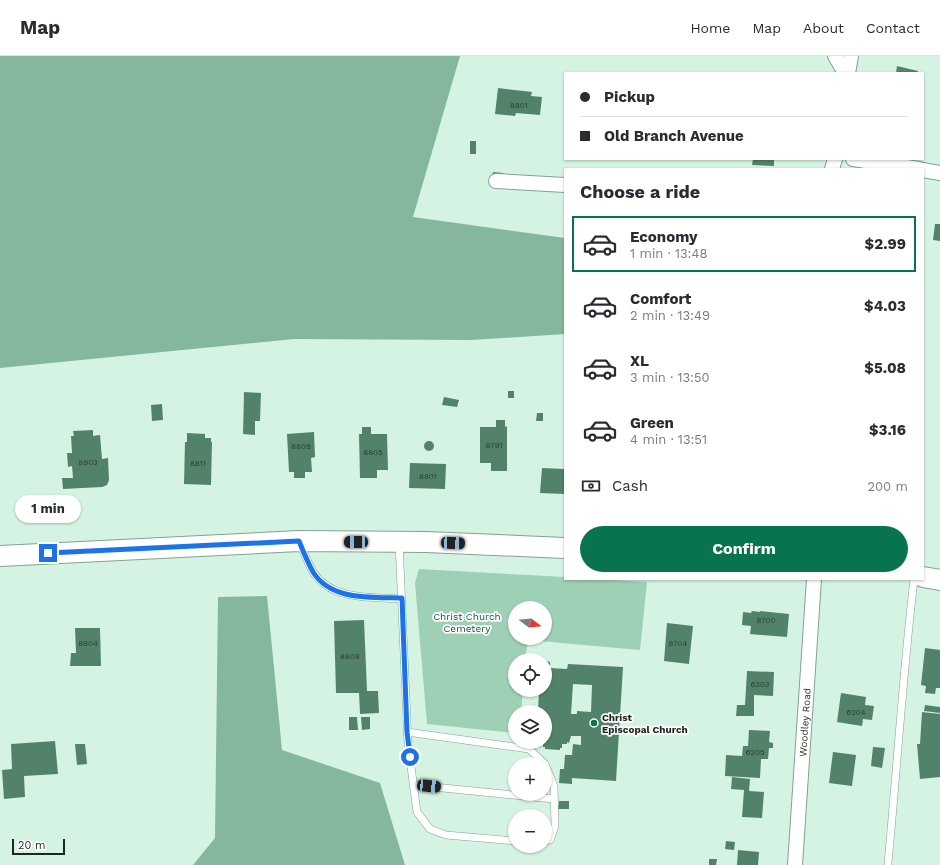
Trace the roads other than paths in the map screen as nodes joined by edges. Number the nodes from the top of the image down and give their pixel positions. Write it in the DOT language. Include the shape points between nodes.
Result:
graph roads {
  1 [pos="835,56"];
  2 [pos="851,56"];
  3 [pos="846,72"];
  4 [pos="847,72"];
  5 [pos="860,160"];
  6 [pos="912,168"];
  7 [pos="924,170"];
  8 [pos="940,173"];
  9 [pos="496,181"];
  10 [pos="564,185"];
  11 [pos="299,541"];
  12 [pos="399,542"];
  13 [pos="564,548"];
  14 [pos="0,556"];
  15 [pos="924,577"];
  16 [pos="814,580"];
  17 [pos="914,580"];
  18 [pos="940,580"];
  19 [pos="402,598"];
  20 [pos="407,732"];
  21 [pos="538,757"];
  22 [pos="552,781"];
  23 [pos="413,784"];
  24 [pos="554,799"];
  25 [pos="552,834"];
  26 [pos="508,840"];
  27 [pos="888,863"];
  28 [pos="795,865"];
  1 -- 3 [label="street"];
  2 -- 4 [label="street"];
  5 -- 6 [label="street"];
  7 -- 8 [label="street"];
  9 -- 10 [label="street"];
  11 -- 12 [label="main road"];
  11 -- 14 [label="main road"];
  11 -- 19 [label="lane" via="314,573 330,589 348,595"];
  12 -- 13 [label="main road"];
  12 -- 19 [label="lane"];
  15 -- 18 [label="main road"];
  16 -- 28 [label="street, Woodley Road"];
  17 -- 27 [label="lane"];
  19 -- 20 [label="lane"];
  20 -- 21 [label="lane" via="530,749"];
  20 -- 23 [label="lane"];
  22 -- 24 [label="lane"];
  23 -- 24 [label="lane"];
  23 -- 26 [label="lane" via="417,812 430,830 446,835"];
  24 -- 25 [label="lane" via="555,826"];
}
